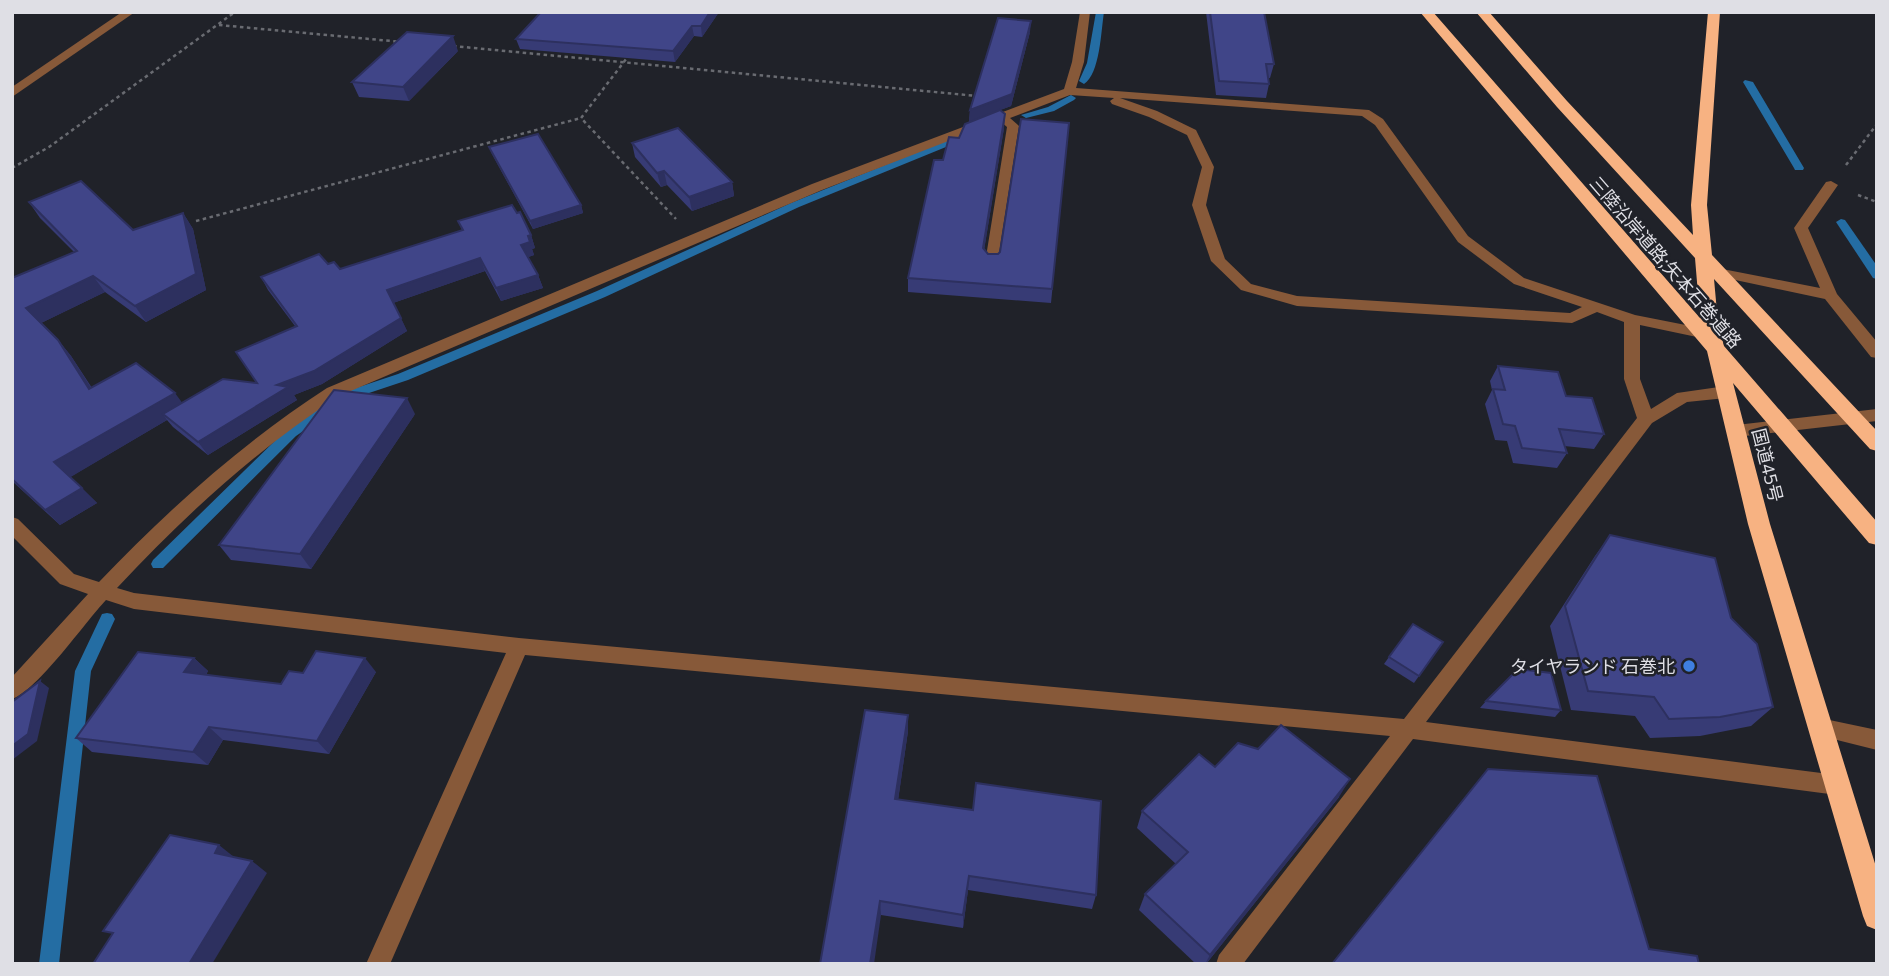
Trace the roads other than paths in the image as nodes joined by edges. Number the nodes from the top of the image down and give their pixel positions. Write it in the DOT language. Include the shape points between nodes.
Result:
graph roads {
  1 [pos="130,12"];
  2 [pos="1085,12"];
  3 [pos="1426,12"];
  4 [pos="1482,12"];
  5 [pos="1714,12"];
  6 [pos="1069,91"];
  7 [pos="12,93"];
  8 [pos="1094,94"];
  9 [pos="1001,116"];
  10 [pos="1831,185"];
  11 [pos="992,263"];
  12 [pos="1704,270"];
  13 [pos="1830,295"];
  14 [pos="1594,308"];
  15 [pos="1632,319"];
  16 [pos="1712,336"];
  17 [pos="1877,353"];
  18 [pos="1726,392"];
  19 [pos="1877,415"];
  20 [pos="1646,419"];
  21 [pos="1736,431"];
  22 [pos="1877,444"];
  23 [pos="12,524"];
  24 [pos="1877,537"];
  25 [pos="101,591"];
  26 [pos="519,646"];
  27 [pos="12,690"];
  28 [pos="1820,727"];
  29 [pos="1411,729"];
  30 [pos="1877,740"];
  31 [pos="1837,785"];
  32 [pos="1877,916"];
  33 [pos="378,964"];
  34 [pos="1228,964"];
  1 -- 7 [label="street"];
  2 -- 6 [label="street" via="1082,48"];
  3 -- 24 [label="highway, 三陸沿岸道路;矢本石巻道路"];
  4 -- 22 [label="highway, 三陸沿岸道路;矢本石巻道路"];
  5 -- 12 [label="highway, 国道45号" via="1699,205"];
  6 -- 8 [label="street"];
  6 -- 9 [label="street"];
  8 -- 14 [label="street" via="1364,113 1379,122 1463,239 1519,281"];
  8 -- 14 [label="street" via="1192,133 1209,166 1199,205 1218,261 1246,287 1297,301 1394,308 1572,318"];
  9 -- 11 [label="street" via="1013,126"];
  9 -- 25 [label="street" via="817,187 333,392 256,445"];
  10 -- 13 [label="street" via="1801,228"];
  12 -- 13 [label="street"];
  12 -- 16 [label="highway, 国道45号"];
  13 -- 17 [label="street"];
  14 -- 15 [label="street"];
  15 -- 16 [label="street"];
  15 -- 20 [label="street" via="1632,379"];
  16 -- 18 [label="highway, 国道45号"];
  18 -- 20 [label="street" via="1683,397"];
  18 -- 21 [label="highway, 国道45号"];
  19 -- 21 [label="street"];
  20 -- 29 [label="street"];
  21 -- 28 [label="highway, 国道45号"];
  23 -- 25 [label="street" via="67,579"];
  25 -- 26 [label="street" via="134,601"];
  25 -- 27 [label="street"];
  26 -- 29 [label="street"];
  26 -- 33 [label="street"];
  28 -- 30 [label="street"];
  28 -- 31 [label="highway, 国道45号"];
  29 -- 31 [label="street"];
  29 -- 34 [label="street"];
  31 -- 32 [label="highway, 国道45号"];
}
